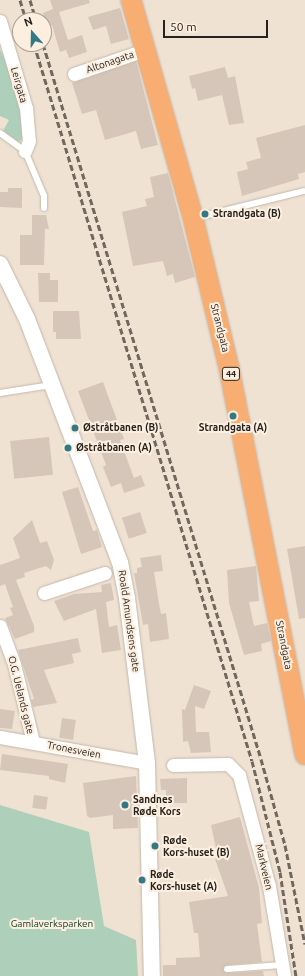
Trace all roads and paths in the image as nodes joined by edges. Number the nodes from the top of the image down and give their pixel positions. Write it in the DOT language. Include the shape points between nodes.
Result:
graph roads {
  1 [pos="131,0"];
  2 [pos="0,21"];
  3 [pos="145,50"];
  4 [pos="74,74"];
  5 [pos="0,133"];
  6 [pos="25,151"];
  7 [pos="304,191"];
  8 [pos="44,208"];
  9 [pos="193,218"];
  10 [pos="0,264"];
  11 [pos="53,384"];
  12 [pos="0,393"];
  13 [pos="105,573"];
  14 [pos="44,593"];
  15 [pos="0,626"];
  16 [pos="0,737"];
  17 [pos="33,742"];
  18 [pos="305,752"];
  19 [pos="147,763"];
  20 [pos="173,765"];
  21 [pos="227,969"];
  22 [pos="283,970"];
  23 [pos="152,976"];
  1 -- 3 [label="main road, Strandgata / 44"];
  2 -- 6 [label="street, Leirgata" via="26,108 29,141"];
  3 -- 4 [label="street, Altonagata"];
  3 -- 9 [label="main road, Strandgata / 44"];
  5 -- 6 [label="lane"];
  6 -- 8 [label="lane" via="44,196"];
  7 -- 9 [label="lane"];
  9 -- 18 [label="main road, Strandgata / 44" via="251,470"];
  10 -- 11 [label="street, Roald Amundsens gate" via="27,319"];
  11 -- 12 [label="lane"];
  11 -- 19 [label="street, Roald Amundsens gate" via="120,562 127,598"];
  13 -- 14 [label="street"];
  15 -- 17 [label="street, O.G. Uelands gate" via="14,664"];
  16 -- 17 [label="street, Tronesveien"];
  17 -- 19 [label="street, Tronesveien"];
  19 -- 23 [label="street, Roald Amundsens gate"];
  20 -- 22 [label="street, Markveien" via="228,764 239,775 269,886"];
  21 -- 22 [label="lane"];
}
